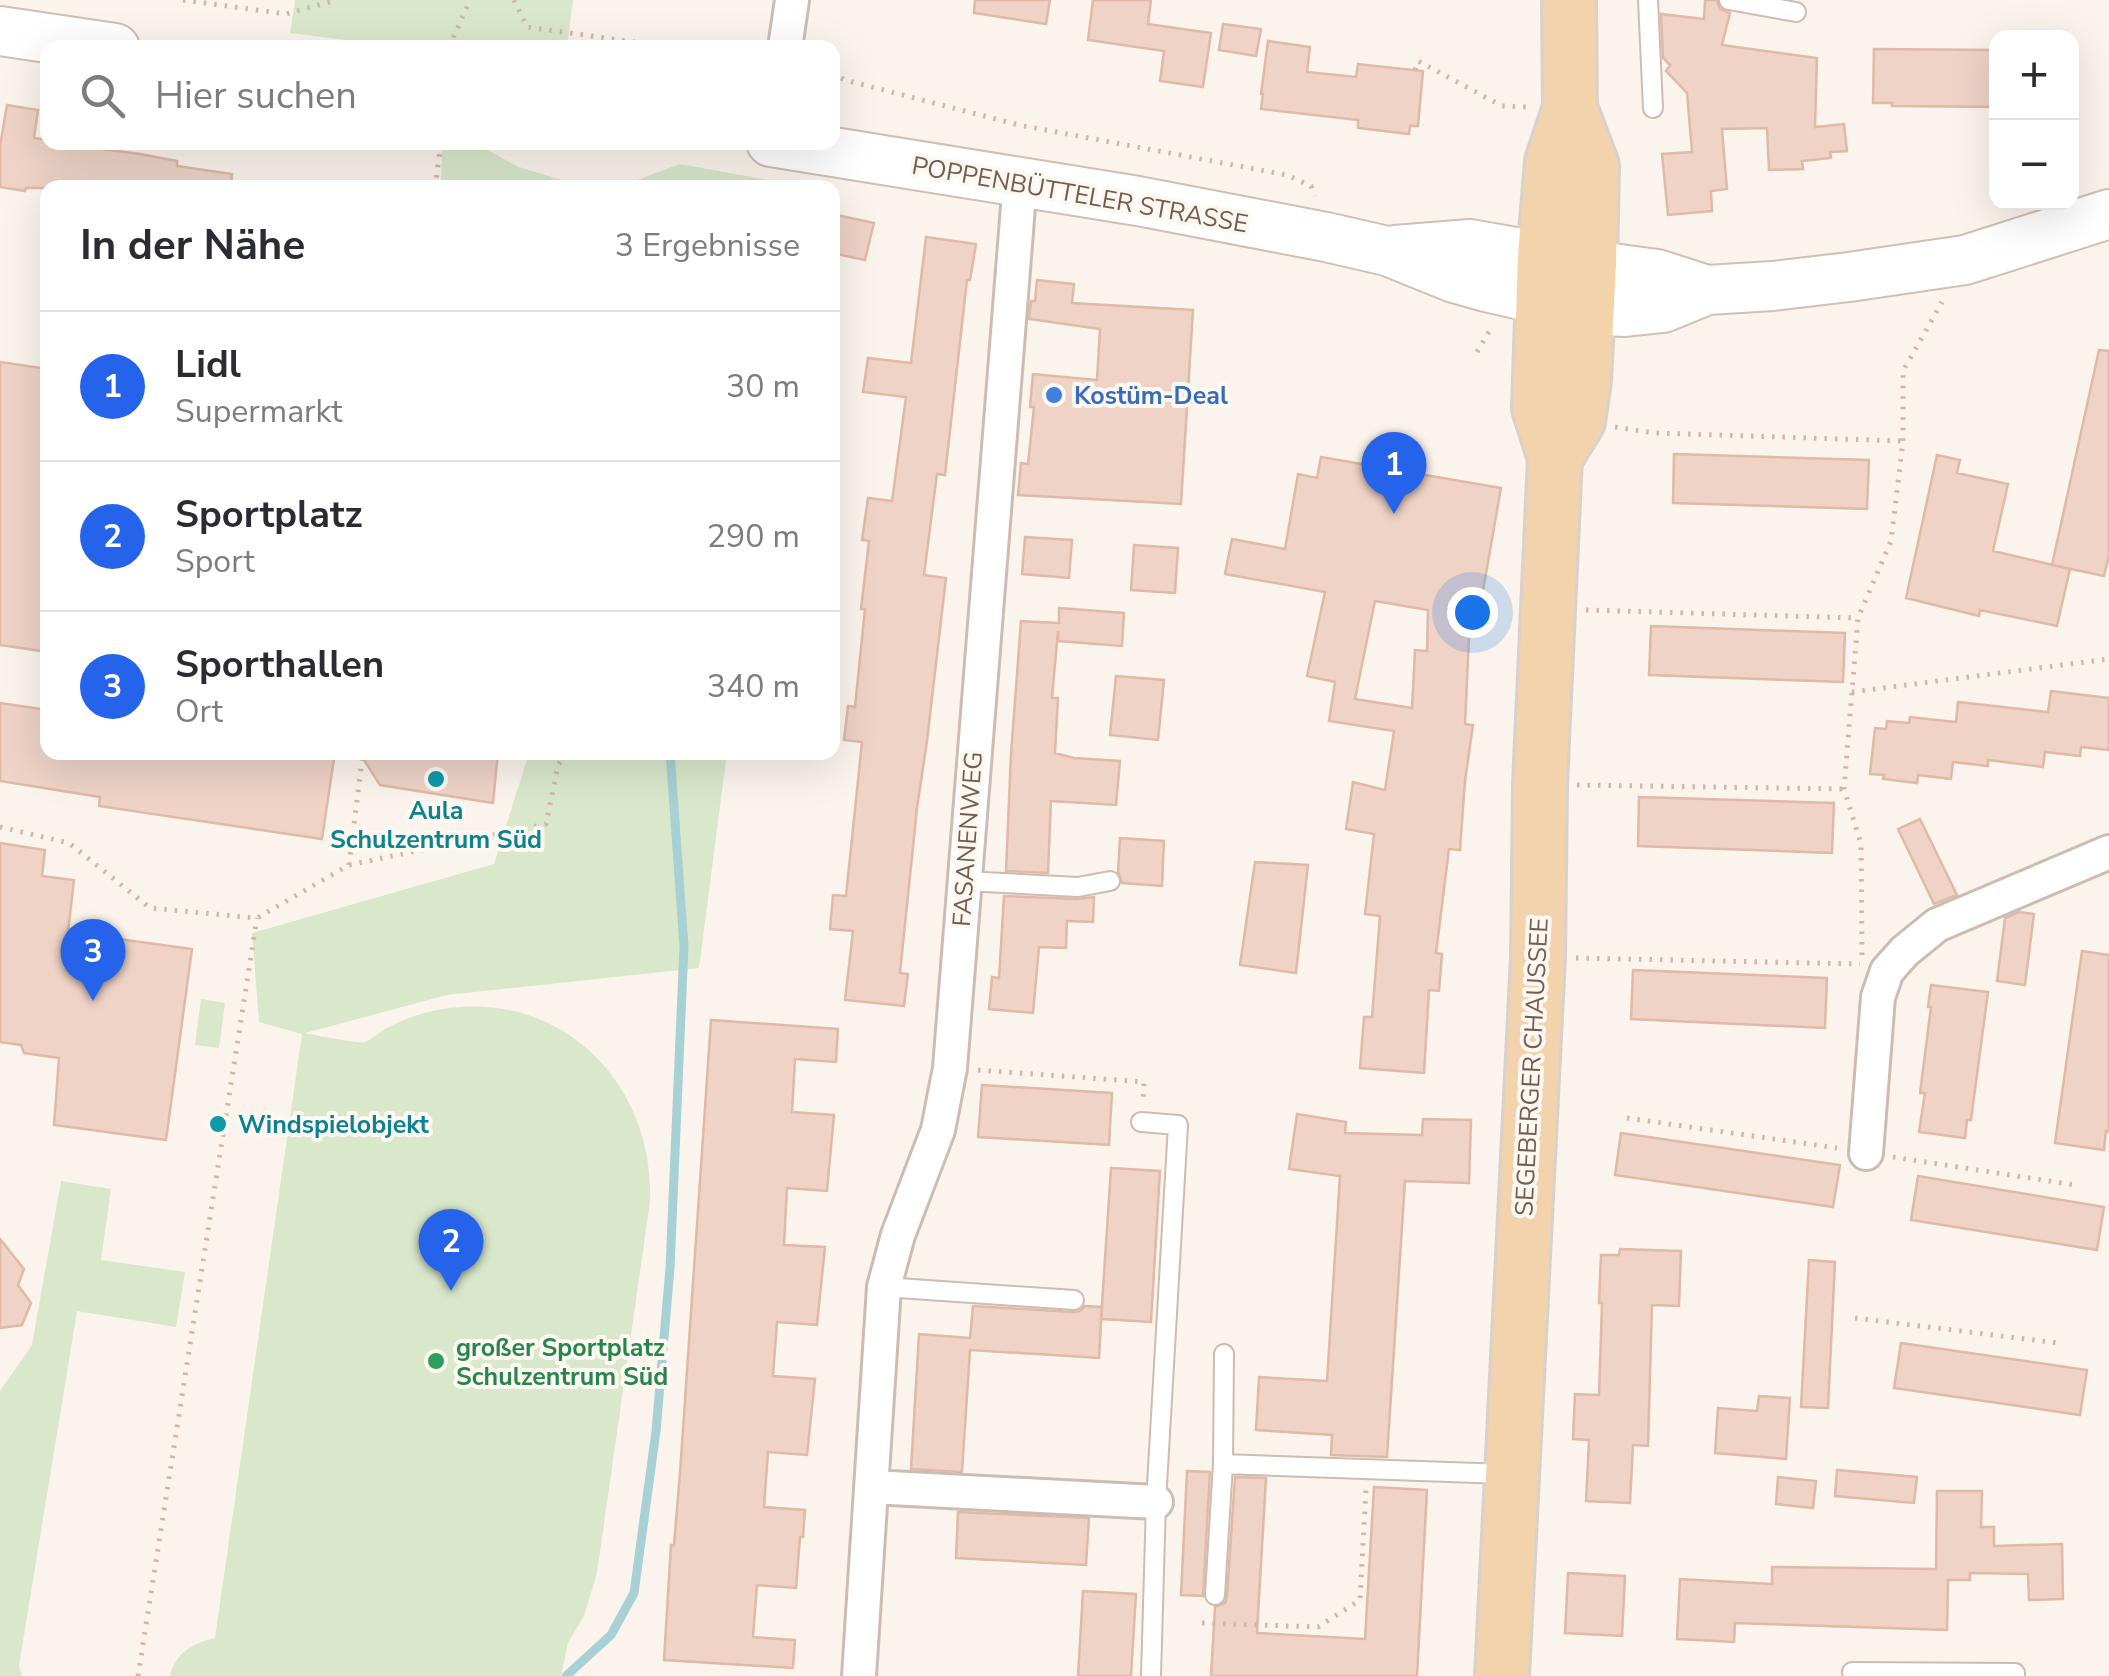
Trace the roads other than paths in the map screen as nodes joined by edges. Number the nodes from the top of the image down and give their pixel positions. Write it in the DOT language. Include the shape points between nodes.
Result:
graph roads {
  1 [pos="792,0"];
  2 [pos="1569,0"];
  3 [pos="1648,0"];
  4 [pos="1729,0"];
  5 [pos="1796,12"];
  6 [pos="0,30"];
  7 [pos="64,40"];
  8 [pos="786,40"];
  9 [pos="1653,108"];
  10 [pos="818,150"];
  11 [pos="1020,181"];
  12 [pos="2109,214"];
  13 [pos="1566,284"];
  14 [pos="2109,852"];
  15 [pos="964,881"];
  16 [pos="1110,881"];
  17 [pos="1142,1122"];
  18 [pos="1866,1153"];
  19 [pos="884,1287"];
  20 [pos="1074,1300"];
  21 [pos="1224,1354"];
  22 [pos="1222,1464"];
  23 [pos="1510,1474"];
  24 [pos="871,1487"];
  25 [pos="1156,1502"];
  26 [pos="1215,1595"];
  27 [pos="1852,1672"];
  28 [pos="858,1676"];
  29 [pos="1151,1676"];
  30 [pos="1502,1676"];
  31 [pos="2015,1676"];
  1 -- 8 [label="street"];
  2 -- 13 [label="main road, SEGEBERGER CHAUSSEE" via="1570,108 1592,166"];
  3 -- 9 [label="lane"];
  4 -- 5 [label="lane"];
  6 -- 7 [label="main road"];
  10 -- 11 [label="main road, POPPENBÜTTELER STRASSE"];
  11 -- 13 [label="main road, POPPENBÜTTELER STRASSE" via="1387,251 1470,244"];
  11 -- 15 [label="street, FASANENWEG"];
  12 -- 13 [label="main road, POPPENBÜTTELER STRASSE" via="1965,260 1707,290 1663,308 1624,312"];
  13 -- 23 [label="main road, SEGEBERGER CHAUSSEE" via="1584,380 1567,440 1548,608 1538,958"];
  14 -- 18 [label="street" via="1936,925 1887,971 1878,997"];
  15 -- 16 [label="lane"];
  15 -- 19 [label="street, FASANENWEG" via="950,1068 938,1130"];
  17 -- 25 [label="lane" via="1178,1125"];
  19 -- 20 [label="lane"];
  19 -- 24 [label="street, FASANENWEG"];
  21 -- 22 [label="lane"];
  22 -- 23 [label="lane"];
  22 -- 26 [label="lane"];
  23 -- 30 [label="main road, SEGEBERGER CHAUSSEE"];
  24 -- 25 [label="street"];
  24 -- 28 [label="street, FASANENWEG"];
  25 -- 29 [label="lane"];
  27 -- 31 [label="lane"];
}
